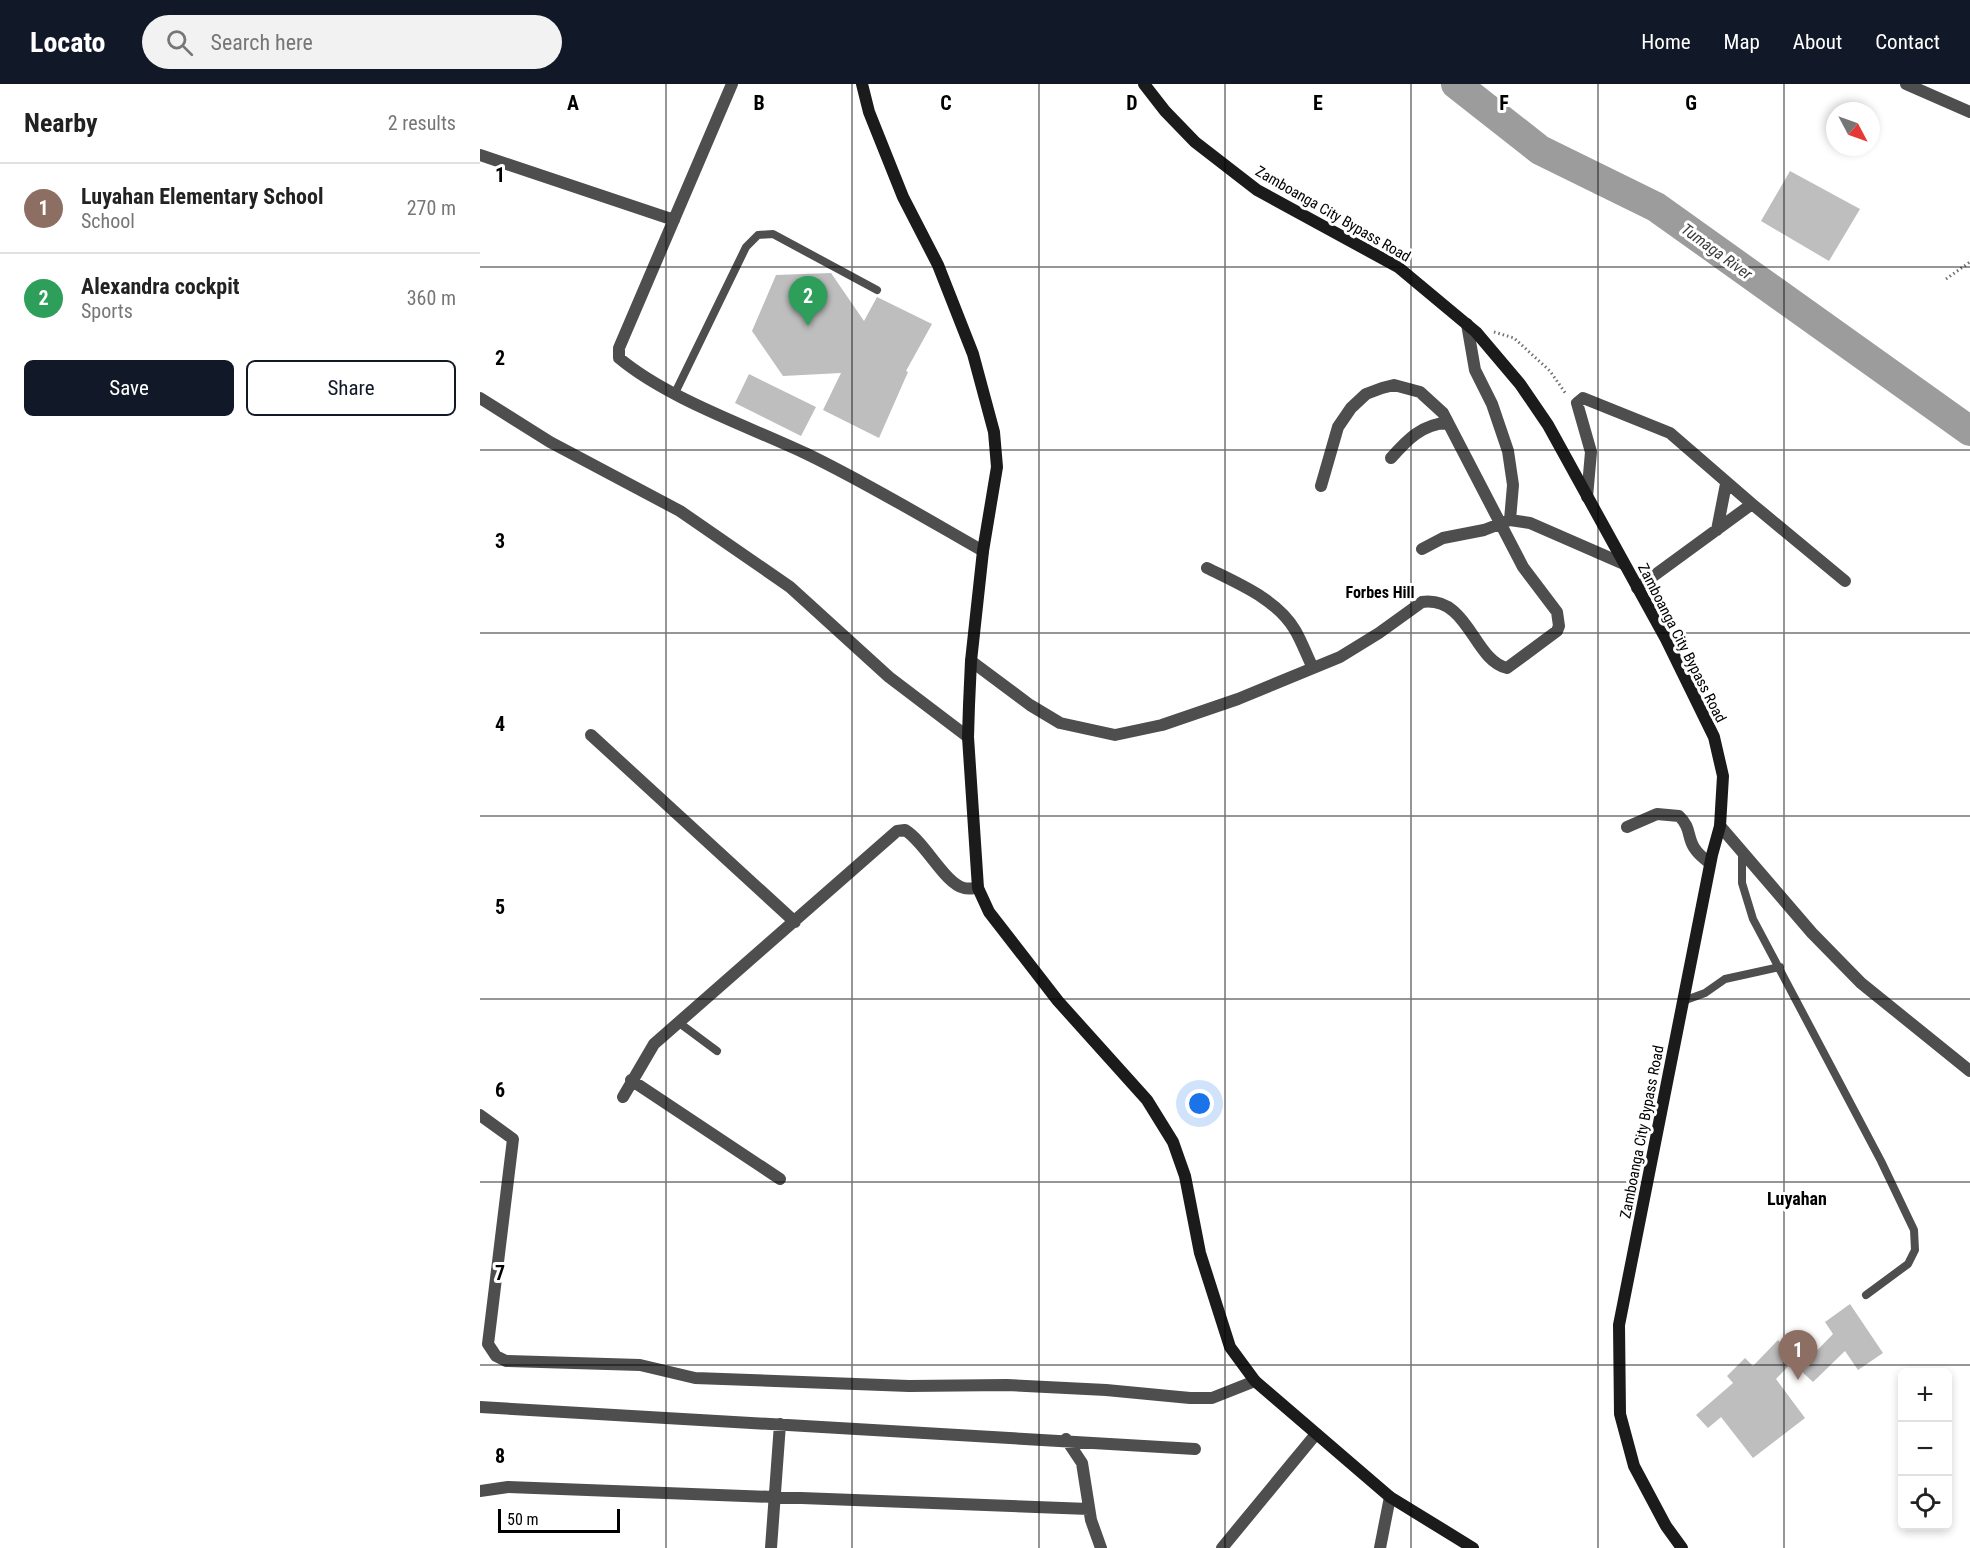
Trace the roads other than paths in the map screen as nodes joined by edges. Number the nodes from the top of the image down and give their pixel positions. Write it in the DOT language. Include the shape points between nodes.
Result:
graph roads {
  1 [pos="732,84"];
  2 [pos="862,84"];
  3 [pos="1144,84"];
  4 [pos="1906,84"];
  5 [pos="1970,112"];
  6 [pos="480,155"];
  7 [pos="674,220"];
  8 [pos="877,290"];
  9 [pos="1472,328"];
  10 [pos="675,393"];
  11 [pos="480,398"];
  12 [pos="1447,423"];
  13 [pos="1391,458"];
  14 [pos="1726,484"];
  15 [pos="1321,486"];
  16 [pos="1587,497"];
  17 [pos="1752,504"];
  18 [pos="1505,523"];
  19 [pos="1717,530"];
  20 [pos="1422,549"];
  21 [pos="983,551"];
  22 [pos="1624,564"];
  23 [pos="1207,568"];
  24 [pos="1845,581"];
  25 [pos="1637,588"];
  26 [pos="971,661"];
  27 [pos="1313,669"];
  28 [pos="591,735"];
  29 [pos="968,737"];
  30 [pos="1720,826"];
  31 [pos="1627,827"];
  32 [pos="1742,852"];
  33 [pos="1710,863"];
  34 [pos="978,888"];
  35 [pos="795,922"];
  36 [pos="1780,967"];
  37 [pos="1683,1001"];
  38 [pos="678,1022"];
  39 [pos="717,1051"];
  40 [pos="1970,1071"];
  41 [pos="631,1080"];
  42 [pos="623,1097"];
  43 [pos="480,1115"];
  44 [pos="780,1179"];
  45 [pos="1866,1295"];
  46 [pos="485,1324"];
  47 [pos="1255,1381"];
  48 [pos="480,1407"];
  49 [pos="780,1424"];
  50 [pos="1316,1434"];
  51 [pos="1066,1439"];
  52 [pos="1195,1449"];
  53 [pos="480,1491"];
  54 [pos="774,1497"];
  55 [pos="1390,1497"];
  56 [pos="1089,1509"];
  57 [pos="771,1548"];
  58 [pos="1101,1548"];
  59 [pos="1222,1548"];
  60 [pos="1380,1548"];
  61 [pos="1473,1548"];
  62 [pos="1682,1548"];
  1 -- 7 [label="street"];
  2 -- 21 [label="main road" via="869,112 903,196 938,265 986,395 997,467"];
  3 -- 9 [label="main road, Zamboanga City Bypass Road" via="1196,142 1257,190 1398,267"];
  4 -- 5 [label="street"];
  6 -- 7 [label="street"];
  7 -- 10 [label="street" via="619,348 619,358"];
  8 -- 10 [label="lane" via="773,234 758,235 746,247"];
  9 -- 16 [label="main road, Zamboanga City Bypass Road" via="1520,384 1548,425"];
  9 -- 18 [label="street" via="1475,370 1508,451 1513,485"];
  10 -- 21 [label="street" via="809,455"];
  11 -- 29 [label="street" via="550,442 689,517 790,587 889,677"];
  12 -- 13 [label="street" via="1427,426"];
  12 -- 15 [label="street" via="1433,402 1420,392 1394,385 1366,394 1338,427"];
  12 -- 18 [label="street"];
  14 -- 16 [label="street" via="1670,433 1583,398 1576,403 1591,452"];
  14 -- 17 [label="street"];
  14 -- 19 [label="street"];
  16 -- 22 [label="main road, Zamboanga City Bypass Road"];
  17 -- 19 [label="street"];
  17 -- 24 [label="street"];
  18 -- 20 [label="street" via="1443,538"];
  18 -- 22 [label="street" via="1530,523"];
  18 -- 27 [label="street" via="1523,567 1557,612 1559,626 1551,637 1513,666 1503,667 1495,662 1457,614 1444,604 1422,602 1340,657"];
  19 -- 25 [label="street"];
  21 -- 26 [label="main road"];
  22 -- 25 [label="main road, Zamboanga City Bypass Road"];
  23 -- 27 [label="street" via="1260,596 1276,609 1294,628"];
  25 -- 30 [label="main road, Zamboanga City Bypass Road" via="1714,737 1723,776"];
  26 -- 27 [label="street" via="1060,723 1115,735 1172,722"];
  26 -- 29 [label="main road"];
  28 -- 35 [label="street"];
  29 -- 34 [label="main road"];
  30 -- 32 [label="street"];
  30 -- 33 [label="main road, Zamboanga City Bypass Road"];
  31 -- 33 [label="street" via="1657,814 1679,816 1685,822 1694,850"];
  32 -- 36 [label="lane" via="1742,883 1753,919"];
  32 -- 40 [label="street" via="1812,933 1862,983"];
  33 -- 37 [label="main road, Zamboanga City Bypass Road"];
  34 -- 35 [label="street" via="954,883 914,836 902,830"];
  34 -- 47 [label="main road" via="989,912 1058,1000 1146,1100 1173,1142 1185,1176 1200,1253 1230,1347"];
  35 -- 38 [label="street"];
  36 -- 37 [label="lane" via="1725,979 1706,993"];
  36 -- 45 [label="lane" via="1914,1230 1915,1250 1908,1264"];
  37 -- 62 [label="main road, Zamboanga City Bypass Road" via="1619,1325 1620,1414 1634,1466"];
  38 -- 39 [label="lane"];
  38 -- 41 [label="street" via="654,1044"];
  41 -- 42 [label="street"];
  41 -- 44 [label="street"];
  43 -- 46 [label="street" via="511,1135 514,1147"];
  46 -- 47 [label="street" via="488,1344 496,1356 506,1361 640,1365 695,1378 909,1386 1007,1385 1212,1398"];
  47 -- 50 [label="main road"];
  48 -- 49 [label="street"];
  49 -- 51 [label="street"];
  49 -- 54 [label="street"];
  50 -- 55 [label="main road"];
  50 -- 59 [label="street"];
  51 -- 52 [label="street"];
  51 -- 56 [label="street" via="1082,1463"];
  53 -- 54 [label="street" via="508,1487"];
  54 -- 56 [label="street"];
  54 -- 57 [label="street"];
  55 -- 60 [label="street"];
  55 -- 61 [label="main road"];
  56 -- 58 [label="street"];
}
